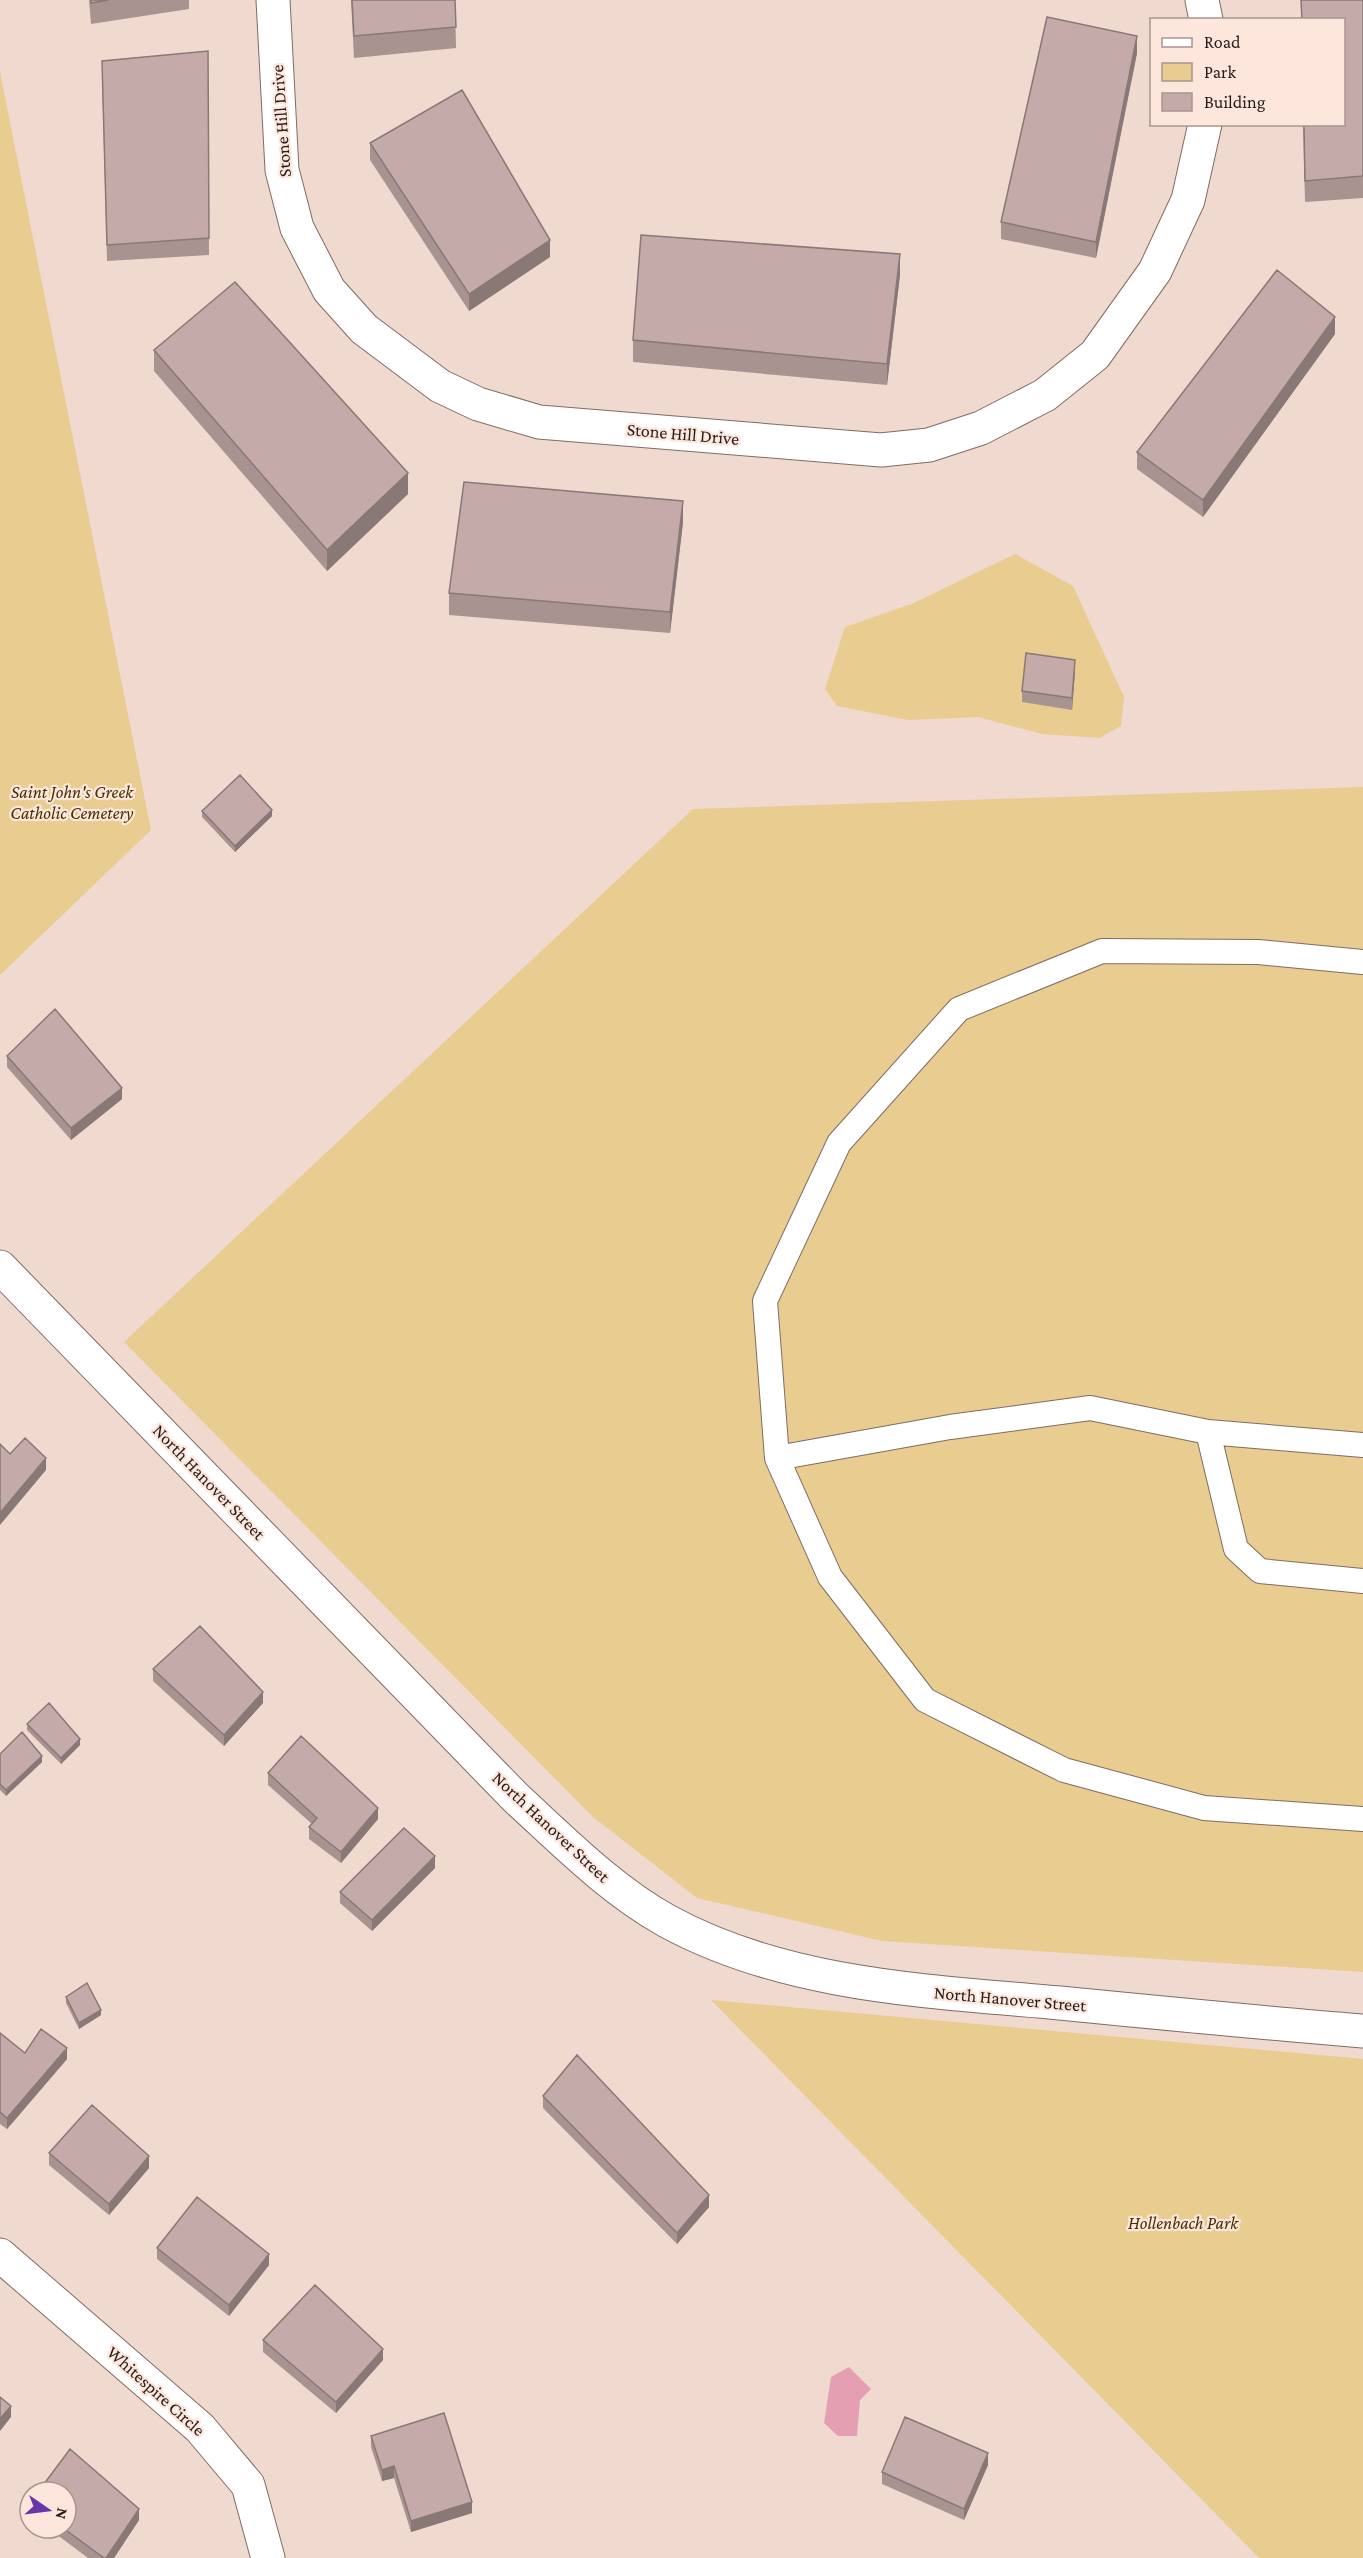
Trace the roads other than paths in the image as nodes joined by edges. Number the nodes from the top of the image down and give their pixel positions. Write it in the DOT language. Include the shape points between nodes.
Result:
graph roads {
  1 [pos="273,0"];
  2 [pos="1202,0"];
  3 [pos="1206,18"];
  4 [pos="1205,126"];
  5 [pos="1363,962"];
  6 [pos="0,1267"];
  7 [pos="1208,1432"];
  8 [pos="1363,1445"];
  9 [pos="777,1458"];
  10 [pos="1363,1581"];
  11 [pos="1363,1819"];
  12 [pos="1363,2031"];
  13 [pos="0,2255"];
  14 [pos="268,2558"];
  1 -- 4 [label="street, Stone Hill Drive" via="282,170 297,228 329,290 364,329 440,386 478,404 539,422 880,450 929,445 981,428 1046,395 1095,355 1155,271 1184,210"];
  2 -- 3 [label="street"];
  5 -- 9 [label="lane" via="1258,952 1102,951 959,1009 839,1143 765,1301"];
  6 -- 12 [label="street, North Hanover Street" via="516,1798 603,1878 667,1920 723,1946 803,1972 910,1989"];
  7 -- 8 [label="lane"];
  7 -- 9 [label="lane" via="1090,1408 950,1427"];
  7 -- 10 [label="lane" via="1236,1549 1260,1571"];
  9 -- 11 [label="lane" via="830,1577 925,1700 1064,1770 1204,1809"];
  13 -- 14 [label="street, Whitespire Circle" via="200,2428 248,2485"];
}
